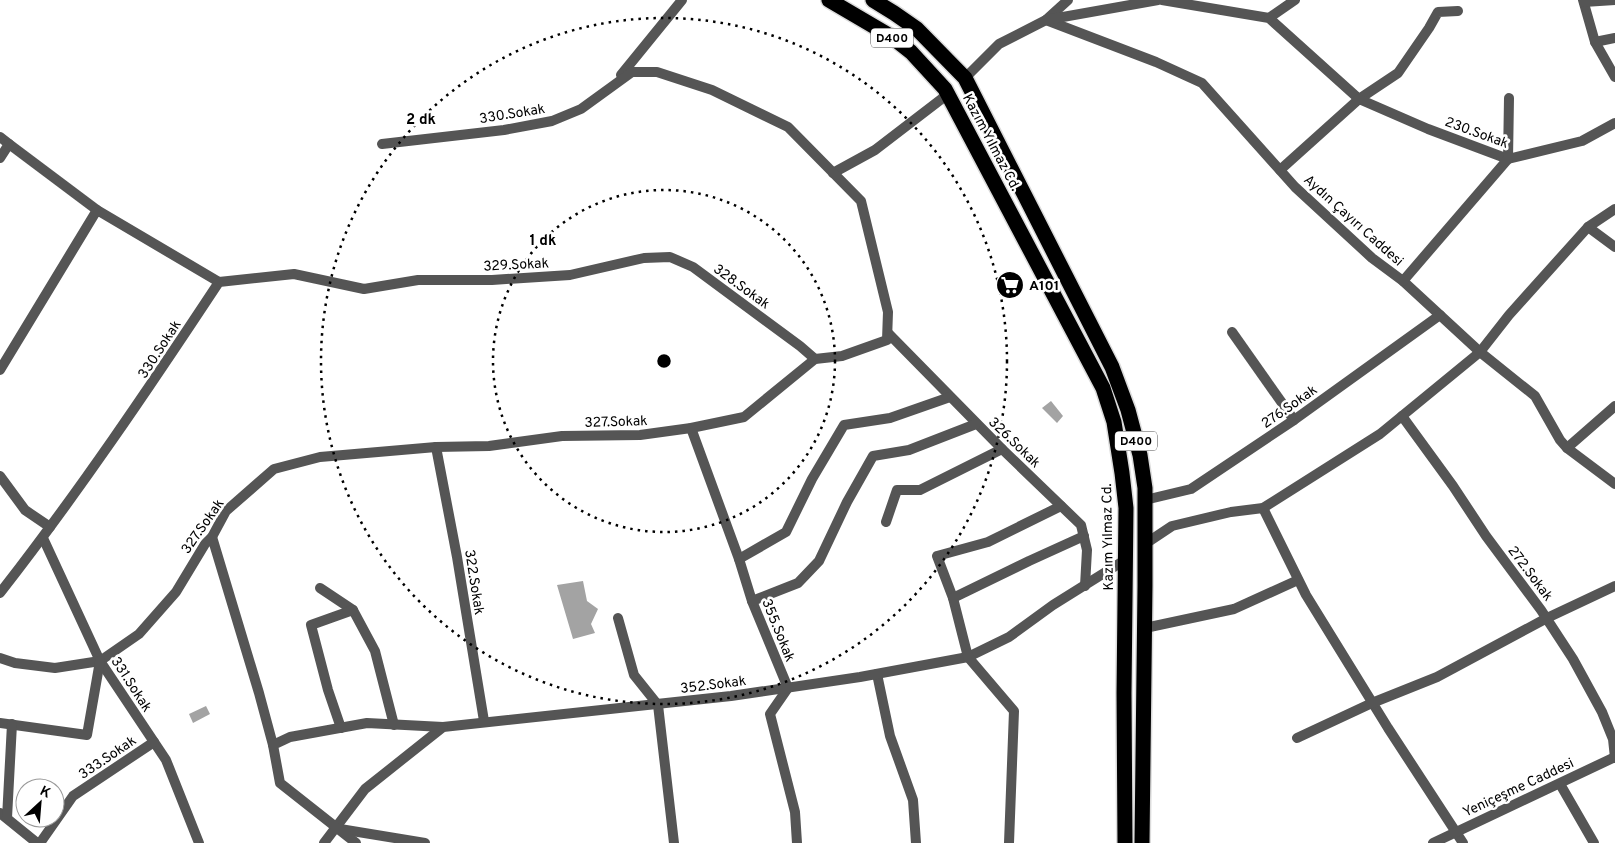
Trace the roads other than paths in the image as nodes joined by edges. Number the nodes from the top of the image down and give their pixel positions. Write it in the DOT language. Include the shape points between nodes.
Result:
graph roads {
  1 [pos="682,0"];
  2 [pos="829,0"];
  3 [pos="872,0"];
  4 [pos="1068,0"];
  5 [pos="1160,0"];
  6 [pos="1295,0"];
  7 [pos="1615,0"];
  8 [pos="1584,1"];
  9 [pos="1458,12"];
  10 [pos="1270,18"];
  11 [pos="1046,20"];
  12 [pos="1615,38"];
  13 [pos="1595,42"];
  14 [pos="1615,77"];
  15 [pos="965,78"];
  16 [pos="610,89"];
  17 [pos="948,94"];
  18 [pos="1509,98"];
  19 [pos="1359,99"];
  20 [pos="1615,123"];
  21 [pos="0,137"];
  22 [pos="9,144"];
  23 [pos="382,144"];
  24 [pos="0,158"];
  25 [pos="1508,159"];
  26 [pos="1280,170"];
  27 [pos="833,173"];
  28 [pos="1615,209"];
  29 [pos="97,210"];
  30 [pos="1588,227"];
  31 [pos="1615,247"];
  32 [pos="644,258"];
  33 [pos="1403,281"];
  34 [pos="219,282"];
  35 [pos="1440,315"];
  36 [pos="1232,332"];
  37 [pos="888,333"];
  38 [pos="1480,352"];
  39 [pos="815,359"];
  40 [pos="0,370"];
  41 [pos="950,397"];
  42 [pos="1615,406"];
  43 [pos="1402,416"];
  44 [pos="1294,420"];
  45 [pos="976,424"];
  46 [pos="691,428"];
  47 [pos="436,448"];
  48 [pos="1567,448"];
  49 [pos="1002,450"];
  50 [pos="0,476"];
  51 [pos="1615,484"];
  52 [pos="1145,500"];
  53 [pos="1061,506"];
  54 [pos="1263,508"];
  55 [pos="886,522"];
  56 [pos="50,527"];
  57 [pos="1084,536"];
  58 [pos="212,537"];
  59 [pos="42,538"];
  60 [pos="1145,544"];
  61 [pos="739,559"];
  62 [pos="1125,560"];
  63 [pos="1298,580"];
  64 [pos="1085,586"];
  65 [pos="1615,586"];
  66 [pos="320,588"];
  67 [pos="0,593"];
  68 [pos="953,598"];
  69 [pos="752,601"];
  70 [pos="353,610"];
  71 [pos="618,618"];
  72 [pos="1546,618"];
  73 [pos="1144,628"];
  74 [pos="968,657"];
  75 [pos="0,658"];
  76 [pos="100,661"];
  77 [pos="877,674"];
  78 [pos="788,688"];
  79 [pos="1372,703"];
  80 [pos="658,704"];
  81 [pos="484,722"];
  82 [pos="0,723"];
  83 [pos="12,724"];
  84 [pos="394,725"];
  85 [pos="443,727"];
  86 [pos="341,728"];
  87 [pos="1297,738"];
  88 [pos="154,742"];
  89 [pos="273,745"];
  90 [pos="1615,758"];
  91 [pos="1560,784"];
  92 [pos="3,816"];
  93 [pos="337,828"];
  94 [pos="1456,831"];
  95 [pos="38,843"];
  96 [pos="199,843"];
  97 [pos="324,843"];
  98 [pos="356,843"];
  99 [pos="425,843"];
  100 [pos="674,843"];
  101 [pos="797,843"];
  102 [pos="916,843"];
  103 [pos="1009,843"];
  104 [pos="1125,843"];
  105 [pos="1142,843"];
  106 [pos="1433,843"];
  107 [pos="1463,843"];
  108 [pos="1594,843"];
  1 -- 16 [label="street"];
  2 -- 17 [label="highway, Kazım Yılmaz Cd. / D400" via="911,52"];
  3 -- 15 [label="highway, Kazım Yılmaz Cd. / D400" via="917,29"];
  4 -- 11 [label="street"];
  5 -- 10 [label="street"];
  5 -- 11 [label="street"];
  6 -- 10 [label="street"];
  7 -- 8 [label="street"];
  8 -- 13 [label="street"];
  9 -- 19 [label="street" via="1438,12 1398,73"];
  10 -- 19 [label="street, 230.Sokak"];
  11 -- 15 [label="street" via="999,44"];
  11 -- 26 [label="street, Aydın Çayırı Caddesi" via="1202,83"];
  12 -- 13 [label="street"];
  13 -- 14 [label="street"];
  15 -- 52 [label="highway, Kazım Yılmaz Cd. / D400" via="1112,367 1140,455"];
  16 -- 23 [label="street, 330.Sokak" via="581,109 552,121"];
  16 -- 27 [label="street, 330.Sokak" via="632,72 657,72 712,90 788,127"];
  17 -- 27 [label="street" via="875,150"];
  17 -- 62 [label="highway, Kazım Yılmaz Cd. / D400" via="1103,388 1114,422 1122,474 1126,508"];
  18 -- 25 [label="street"];
  19 -- 25 [label="street, 230.Sokak"];
  19 -- 26 [label="street"];
  20 -- 25 [label="street, 230.Sokak" via="1582,141"];
  21 -- 22 [label="street"];
  22 -- 24 [label="street"];
  22 -- 29 [label="street"];
  25 -- 33 [label="street"];
  26 -- 33 [label="street, Aydın Çayırı Caddesi" via="1372,258"];
  27 -- 37 [label="street" via="861,201 888,312"];
  28 -- 30 [label="street"];
  29 -- 34 [label="street"];
  29 -- 40 [label="street"];
  30 -- 31 [label="street"];
  30 -- 38 [label="street"];
  32 -- 34 [label="street, 329.Sokak" via="570,275 418,280 364,290 294,274"];
  32 -- 39 [label="street, 328.Sokak" via="670,257 693,267"];
  33 -- 35 [label="street, Aydın Çayırı Caddesi"];
  34 -- 56 [label="street, 330.Sokak" via="138,405"];
  35 -- 38 [label="street, Aydın Çayırı Caddesi"];
  35 -- 44 [label="street, 276.Sokak"];
  36 -- 44 [label="street"];
  37 -- 39 [label="street" via="888,340 842,356"];
  37 -- 41 [label="street, 326.Sokak"];
  38 -- 43 [label="street"];
  38 -- 48 [label="street, Aydın Çayırı Caddesi" via="1535,396"];
  39 -- 46 [label="street, 327.Sokak" via="744,417"];
  41 -- 45 [label="street, 326.Sokak"];
  41 -- 61 [label="street" via="890,418 844,425 786,532"];
  42 -- 48 [label="street"];
  43 -- 54 [label="street" via="1380,434"];
  43 -- 72 [label="street, 272.Sokak"];
  44 -- 52 [label="street, 276.Sokak" via="1191,488"];
  45 -- 49 [label="street, 326.Sokak"];
  45 -- 69 [label="street" via="909,450 872,456 819,561 798,583"];
  46 -- 47 [label="street, 327.Sokak" via="640,435 562,436 489,446"];
  46 -- 61 [label="street, 355.Sokak"];
  47 -- 58 [label="street, 327.Sokak" via="320,457 274,469 226,511"];
  47 -- 81 [label="street, 322.Sokak"];
  48 -- 51 [label="street, Aydın Çayırı Caddesi"];
  49 -- 53 [label="street, 326.Sokak"];
  49 -- 55 [label="street" via="920,490 897,490"];
  50 -- 56 [label="street" via="25,510"];
  52 -- 60 [label="highway, Kazım Yılmaz Cd. / D400"];
  53 -- 57 [label="street, 326.Sokak" via="1082,526"];
  53 -- 68 [label="street" via="988,542 938,556"];
  54 -- 60 [label="street" via="1172,526"];
  54 -- 63 [label="street"];
  56 -- 59 [label="street, 330.Sokak"];
  57 -- 64 [label="street, 326.Sokak" via="1087,550"];
  57 -- 68 [label="street"];
  58 -- 76 [label="street, 327.Sokak" via="176,592 139,634"];
  58 -- 89 [label="street"];
  59 -- 67 [label="street, 330.Sokak"];
  59 -- 76 [label="street, 331.Sokak"];
  60 -- 73 [label="highway, Kazım Yılmaz Cd. / D400"];
  61 -- 69 [label="street, 355.Sokak"];
  62 -- 64 [label="street, 352.Sokak"];
  62 -- 104 [label="highway, Kazım Yılmaz Cd. / D400"];
  63 -- 73 [label="street" via="1234,609"];
  63 -- 79 [label="street"];
  64 -- 74 [label="street, 352.Sokak" via="1009,637"];
  65 -- 72 [label="street"];
  66 -- 70 [label="street"];
  68 -- 74 [label="street"];
  69 -- 78 [label="street, 355.Sokak"];
  70 -- 84 [label="street" via="375,651"];
  70 -- 86 [label="street" via="311,624"];
  71 -- 80 [label="street" via="634,675"];
  72 -- 79 [label="street" via="1437,676"];
  72 -- 90 [label="street, 272.Sokak" via="1602,712 1613,738"];
  73 -- 105 [label="highway, Kazım Yılmaz Cd. / D400"];
  74 -- 77 [label="street, 352.Sokak"];
  74 -- 103 [label="street" via="1014,711"];
  75 -- 76 [label="street, 327.Sokak" via="54,668"];
  76 -- 83 [label="street" via="87,735"];
  76 -- 88 [label="street, 331.Sokak"];
  77 -- 78 [label="street, 352.Sokak"];
  77 -- 102 [label="street" via="890,736 913,800"];
  78 -- 80 [label="street, 352.Sokak"];
  78 -- 101 [label="street" via="770,714 795,812"];
  79 -- 87 [label="street"];
  79 -- 94 [label="street"];
  80 -- 81 [label="street, 352.Sokak"];
  80 -- 100 [label="street"];
  81 -- 85 [label="street, 352.Sokak"];
  82 -- 83 [label="street"];
  83 -- 92 [label="street"];
  84 -- 85 [label="street, 352.Sokak"];
  84 -- 86 [label="street, 352.Sokak" via="367,724"];
  85 -- 93 [label="street" via="365,789"];
  86 -- 89 [label="street, 352.Sokak" via="290,737"];
  88 -- 95 [label="street, 333.Sokak" via="73,796"];
  88 -- 96 [label="street, 331.Sokak" via="166,760"];
  89 -- 93 [label="street" via="280,783"];
  90 -- 91 [label="street, Yeniçeşme Caddesi"];
  91 -- 94 [label="street, Yeniçeşme Caddesi"];
  91 -- 108 [label="street"];
  92 -- 95 [label="street"];
  93 -- 97 [label="street"];
  93 -- 98 [label="street"];
  93 -- 99 [label="street"];
  94 -- 106 [label="street, Yeniçeşme Caddesi"];
  94 -- 107 [label="street"];
}
